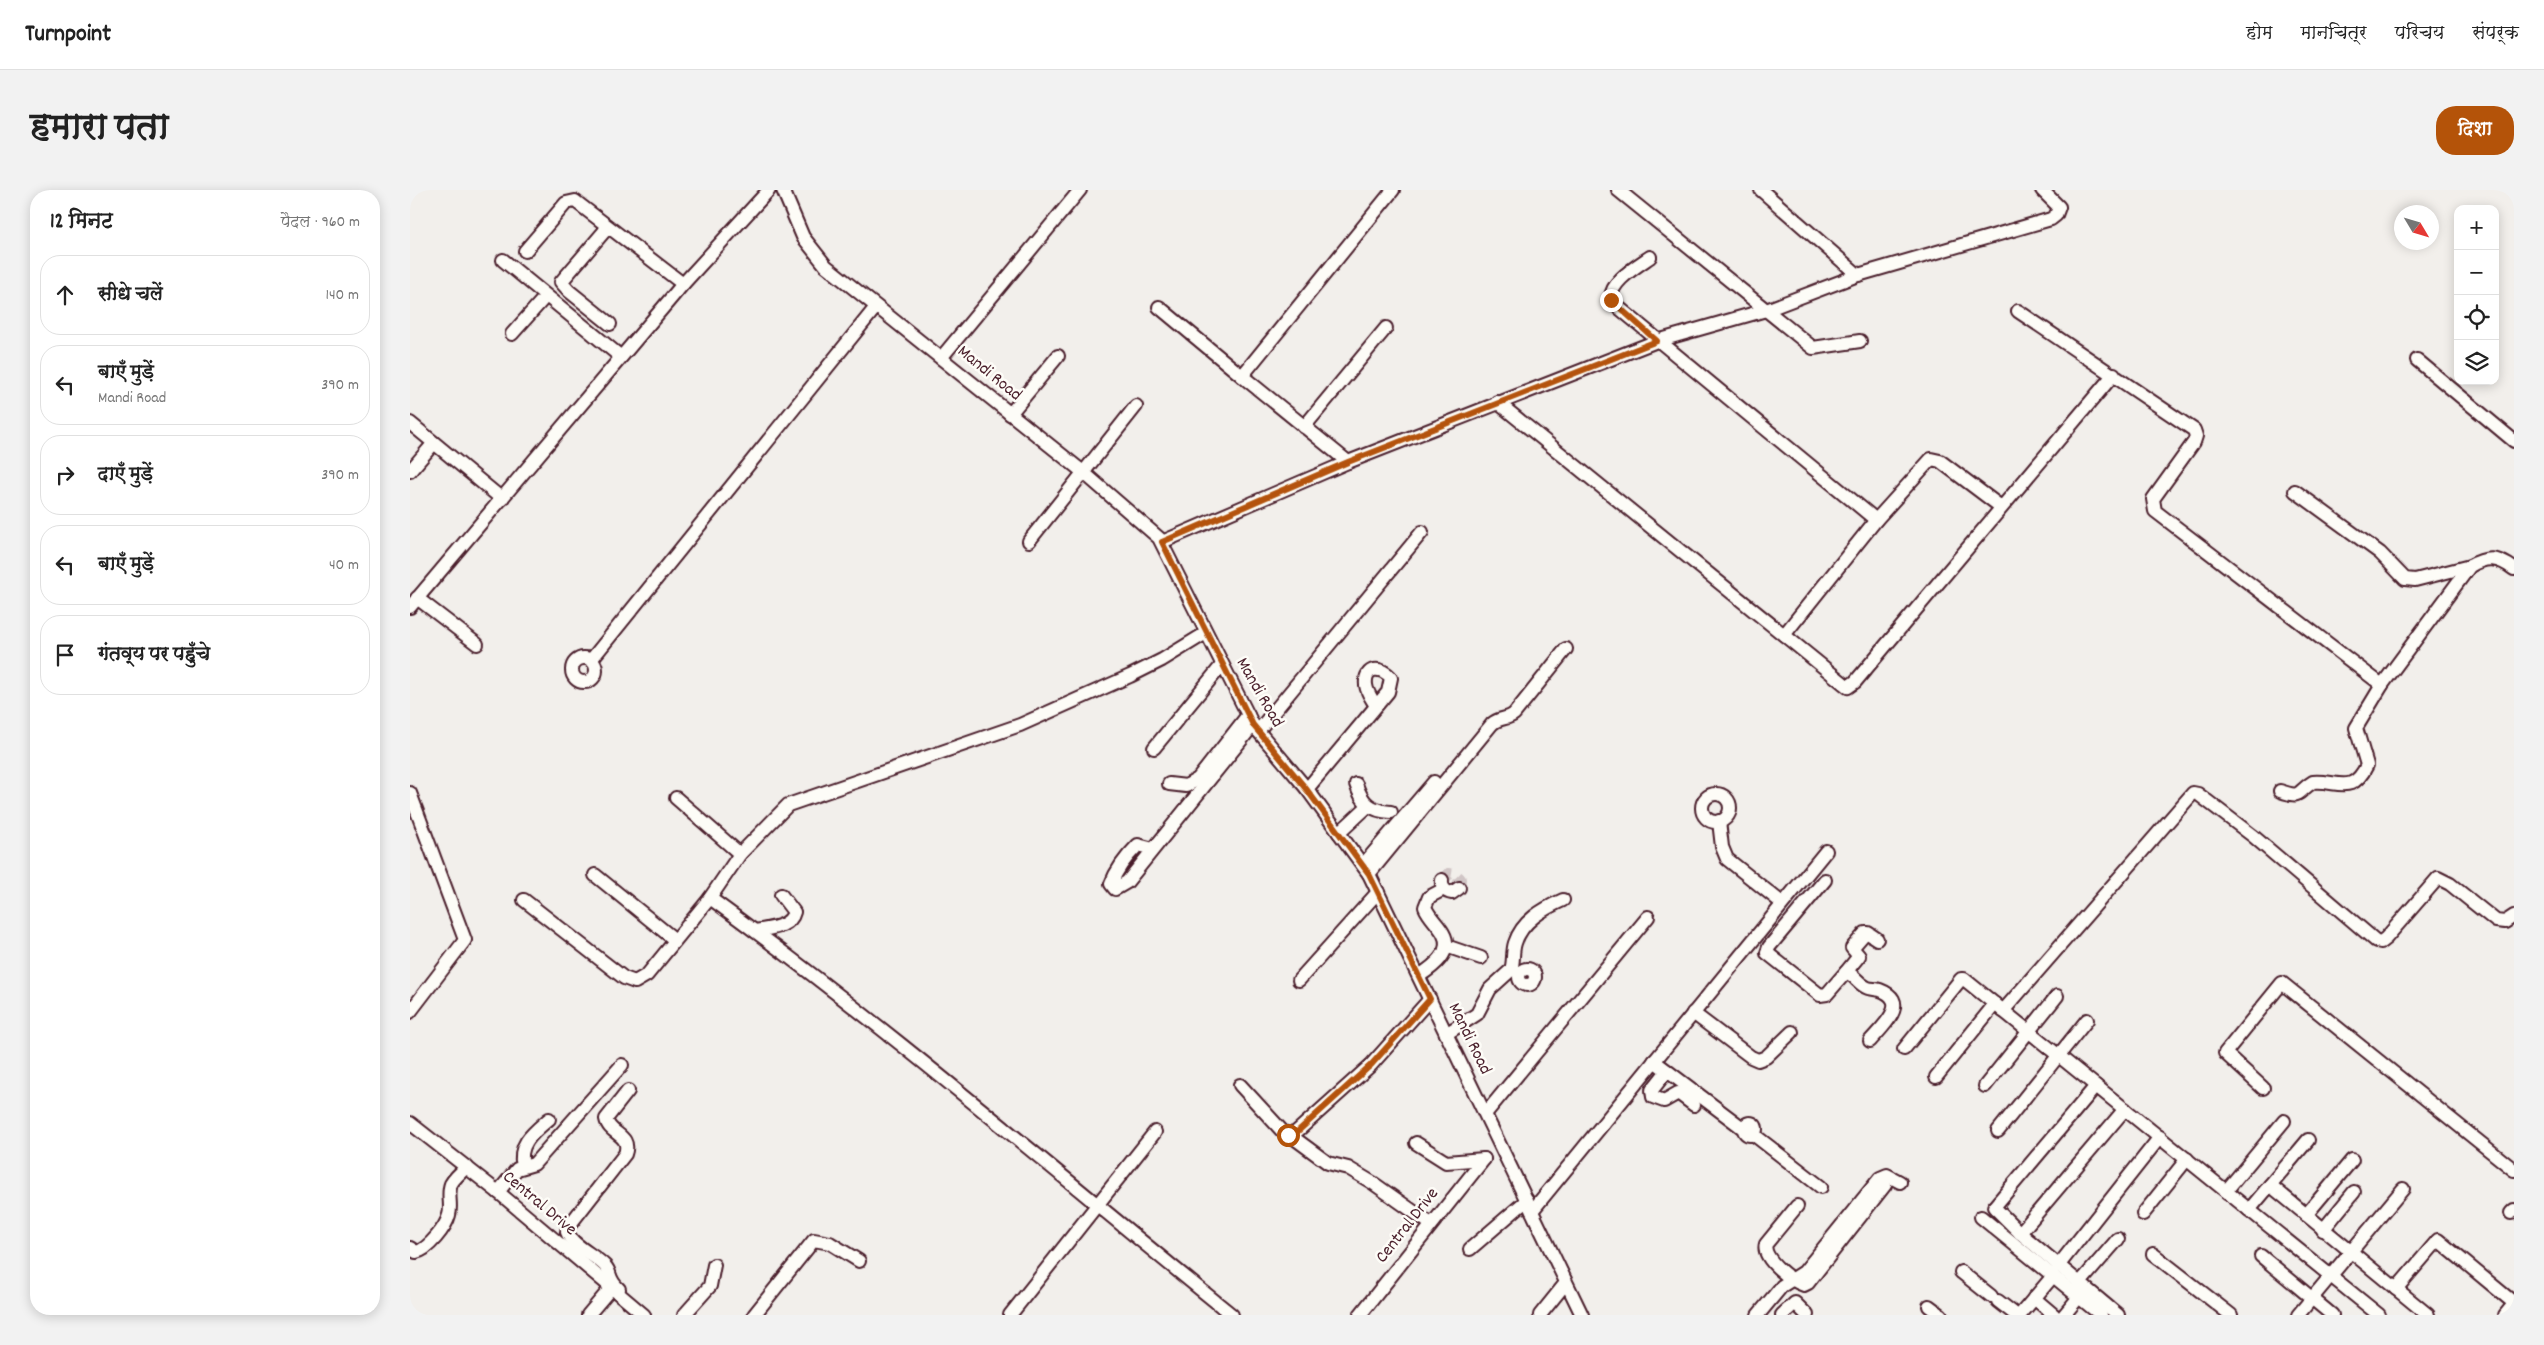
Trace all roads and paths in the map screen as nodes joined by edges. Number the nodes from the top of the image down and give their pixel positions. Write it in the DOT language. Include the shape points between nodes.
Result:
graph roads {
  1 [pos="770,190"];
  2 [pos="783,190"];
  3 [pos="1080,190"];
  4 [pos="1393,190"];
  5 [pos="1618,190"];
  6 [pos="1761,190"];
  7 [pos="2042,190"];
  8 [pos="608,227"];
  9 [pos="525,251"];
  10 [pos="1650,257"];
  11 [pos="503,260"];
  12 [pos="1858,275"];
  13 [pos="683,284"];
  14 [pos="546,296"];
  15 [pos="1159,307"];
  16 [pos="876,308"];
  17 [pos="1766,310"];
  18 [pos="2018,311"];
  19 [pos="610,324"];
  20 [pos="1386,328"];
  21 [pos="512,334"];
  22 [pos="1657,341"];
  23 [pos="1860,341"];
  24 [pos="1058,356"];
  25 [pos="621,357"];
  26 [pos="941,358"];
  27 [pos="2418,360"];
  28 [pos="2114,374"];
  29 [pos="1242,376"];
  30 [pos="1497,402"];
  31 [pos="1136,406"];
  32 [pos="1010,414"];
  33 [pos="410,423"];
  34 [pos="1304,427"];
  35 [pos="2514,441"];
  36 [pos="434,443"];
  37 [pos="1348,462"];
  38 [pos="410,471"];
  39 [pos="1083,472"];
  40 [pos="2295,491"];
  41 [pos="502,499"];
  42 [pos="2001,507"];
  43 [pos="1876,520"];
  44 [pos="1422,532"];
  45 [pos="1029,541"];
  46 [pos="1162,542"];
  47 [pos="2470,566"];
  48 [pos="2514,569"];
  49 [pos="414,603"];
  50 [pos="1206,633"];
  51 [pos="1784,635"];
  52 [pos="477,644"];
  53 [pos="1566,649"];
  54 [pos="591,660"];
  55 [pos="1222,665"];
  56 [pos="2382,685"];
  57 [pos="1376,706"];
  58 [pos="1253,723"];
  59 [pos="1469,740"];
  60 [pos="1154,748"];
  61 [pos="1170,784"];
  62 [pos="1356,784"];
  63 [pos="1307,790"];
  64 [pos="2280,791"];
  65 [pos="410,793"];
  66 [pos="676,798"];
  67 [pos="1368,806"];
  68 [pos="1391,812"];
  69 [pos="1719,822"];
  70 [pos="1340,833"];
  71 [pos="1153,850"];
  72 [pos="1826,851"];
  73 [pos="740,854"];
  74 [pos="1366,869"];
  75 [pos="595,876"];
  76 [pos="1825,880"];
  77 [pos="1459,888"];
  78 [pos="1795,888"];
  79 [pos="1378,892"];
  80 [pos="780,895"];
  81 [pos="710,898"];
  82 [pos="1809,899"];
  83 [pos="524,900"];
  84 [pos="1563,900"];
  85 [pos="1782,903"];
  86 [pos="2514,916"];
  87 [pos="1648,917"];
  88 [pos="756,931"];
  89 [pos="1877,939"];
  90 [pos="675,940"];
  91 [pos="1446,946"];
  92 [pos="1481,958"];
  93 [pos="1846,972"];
  94 [pos="1419,976"];
  95 [pos="1299,980"];
  96 [pos="2057,996"];
  97 [pos="1430,999"];
  98 [pos="1999,1008"];
  99 [pos="410,1012"];
  100 [pos="1693,1013"];
  101 [pos="2087,1020"];
  102 [pos="1792,1032"];
  103 [pos="2029,1032"];
  104 [pos="1446,1034"];
  105 [pos="1870,1041"];
  106 [pos="1904,1049"];
  107 [pos="2059,1056"];
  108 [pos="1654,1061"];
  109 [pos="622,1065"];
  110 [pos="1667,1071"];
  111 [pos="1936,1077"];
  112 [pos="1240,1085"];
  113 [pos="1985,1086"];
  114 [pos="2096,1086"];
  115 [pos="2263,1088"];
  116 [pos="628,1091"];
  117 [pos="1694,1105"];
  118 [pos="2125,1109"];
  119 [pos="1486,1113"];
  120 [pos="549,1119"];
  121 [pos="2284,1120"];
  122 [pos="410,1123"];
  123 [pos="1998,1131"];
  124 [pos="1155,1132"];
  125 [pos="1290,1135"];
  126 [pos="2160,1137"];
  127 [pos="2308,1140"];
  128 [pos="1416,1143"];
  129 [pos="2187,1160"];
  130 [pos="2352,1160"];
  131 [pos="524,1166"];
  132 [pos="467,1167"];
  133 [pos="2514,1170"];
  134 [pos="1900,1182"];
  135 [pos="1885,1185"];
  136 [pos="2270,1185"];
  137 [pos="1821,1187"];
  138 [pos="2403,1189"];
  139 [pos="2226,1191"];
  140 [pos="498,1192"];
  141 [pos="2354,1192"];
  142 [pos="1530,1205"];
  143 [pos="1797,1206"];
  144 [pos="1098,1207"];
  145 [pos="2249,1210"];
  146 [pos="2143,1214"];
  147 [pos="2306,1215"];
  148 [pos="1981,1218"];
  149 [pos="1431,1224"];
  150 [pos="2323,1230"];
  151 [pos="2020,1233"];
  152 [pos="2118,1239"];
  153 [pos="410,1248"];
  154 [pos="1470,1249"];
  155 [pos="2350,1251"];
  156 [pos="2152,1254"];
  157 [pos="2261,1256"];
  158 [pos="859,1261"];
  159 [pos="714,1266"];
  160 [pos="2056,1271"];
  161 [pos="1961,1272"];
  162 [pos="2330,1275"];
  163 [pos="1793,1280"];
  164 [pos="1565,1284"];
  165 [pos="2079,1284"];
  166 [pos="610,1288"];
  167 [pos="2396,1289"];
  168 [pos="2034,1298"];
  169 [pos="2079,1298"];
  170 [pos="2311,1298"];
  171 [pos="627,1301"];
  172 [pos="2514,1304"];
  173 [pos="1929,1306"];
  174 [pos="1228,1314"];
  175 [pos="588,1315"];
  176 [pos="644,1315"];
  177 [pos="684,1315"];
  178 [pos="754,1315"];
  179 [pos="1010,1315"];
  180 [pos="1360,1315"];
  181 [pos="1540,1315"];
  182 [pos="1582,1315"];
  183 [pos="1758,1315"];
  184 [pos="1782,1315"];
  185 [pos="1807,1315"];
  186 [pos="1941,1315"];
  187 [pos="2016,1315"];
  188 [pos="2020,1315"];
  189 [pos="2054,1315"];
  190 [pos="2064,1315"];
  191 [pos="2101,1315"];
  192 [pos="2118,1315"];
  193 [pos="2231,1315"];
  194 [pos="2298,1315"];
  195 [pos="2332,1315"];
  196 [pos="2379,1315"];
  197 [pos="2428,1315"];
  198 [pos="2505,1315"];
  1 -- 13 [label="street"];
  2 -- 16 [label="street, Mandi Road" via="812,250"];
  3 -- 26 [label="street"];
  4 -- 29 [label="street"];
  5 -- 17 [label="street"];
  6 -- 12 [label="street"];
  7 -- 12 [label="street" via="2059,207 2051,219"];
  8 -- 9 [label="street" via="575,201 566,204"];
  8 -- 13 [label="street"];
  8 -- 19 [label="street" via="562,282"];
  10 -- 22 [label="street" via="1621,280 1610,298"];
  11 -- 14 [label="street"];
  12 -- 17 [label="street"];
  13 -- 25 [label="street"];
  14 -- 21 [label="street"];
  14 -- 25 [label="street"];
  15 -- 29 [label="street"];
  16 -- 26 [label="street, Mandi Road"];
  16 -- 54 [label="street"];
  17 -- 22 [label="street"];
  17 -- 23 [label="street" via="1815,349"];
  18 -- 28 [label="street"];
  20 -- 34 [label="street"];
  22 -- 30 [label="street"];
  22 -- 43 [label="street"];
  24 -- 32 [label="street"];
  25 -- 41 [label="street"];
  26 -- 32 [label="street, Mandi Road"];
  27 -- 35 [label="street"];
  28 -- 42 [label="street"];
  28 -- 56 [label="street" via="2196,433 2194,442 2153,499 2155,510"];
  29 -- 34 [label="street"];
  30 -- 37 [label="street"];
  30 -- 51 [label="street"];
  31 -- 39 [label="street"];
  32 -- 39 [label="street, Mandi Road"];
  33 -- 36 [label="street"];
  34 -- 37 [label="street"];
  36 -- 38 [label="street"];
  36 -- 41 [label="street"];
  37 -- 46 [label="street"];
  39 -- 45 [label="street"];
  39 -- 46 [label="street, Mandi Road"];
  40 -- 47 [label="street" via="2380,553 2405,578 2415,580"];
  41 -- 49 [label="street"];
  42 -- 43 [label="street" via="1934,459 1927,462"];
  42 -- 51 [label="street" via="1850,687"];
  43 -- 51 [label="street"];
  44 -- 58 [label="street"];
  46 -- 50 [label="street, Mandi Road"];
  47 -- 48 [label="street" via="2496,558"];
  47 -- 56 [label="street"];
  49 -- 52 [label="street"];
  50 -- 55 [label="street, Mandi Road"];
  50 -- 73 [label="street" via="1162,660 1020,724 795,801 780,811"];
  53 -- 74 [label="street" via="1514,714 1492,724"];
  55 -- 58 [label="street, Mandi Road"];
  55 -- 60 [label="street"];
  56 -- 64 [label="street" via="2356,728 2367,766 2354,781 2344,786 2313,782 2294,796"];
  57 -- 63 [label="street"];
  58 -- 61 [label="street" via="1198,779 1186,786"];
  58 -- 63 [label="street, Mandi Road"];
  58 -- 71 [label="street"];
  59 -- 74 [label="street"];
  62 -- 67 [label="street"];
  63 -- 70 [label="street, Mandi Road"];
  65 -- 99 [label="street" via="465,940"];
  66 -- 73 [label="street"];
  67 -- 68 [label="street"];
  67 -- 70 [label="street"];
  69 -- 85 [label="street" via="1727,859"];
  70 -- 74 [label="street, Mandi Road"];
  72 -- 78 [label="street"];
  73 -- 81 [label="street"];
  74 -- 79 [label="street, Mandi Road"];
  75 -- 90 [label="street"];
  76 -- 82 [label="street"];
  77 -- 91 [label="street" via="1452,893 1443,885 1429,897 1425,907 1443,933"];
  78 -- 82 [label="street"];
  78 -- 85 [label="street"];
  79 -- 94 [label="street, Mandi Road"];
  79 -- 95 [label="street"];
  80 -- 88 [label="street" via="794,912 791,920"];
  81 -- 88 [label="street"];
  81 -- 90 [label="street"];
  82 -- 93 [label="street" via="1767,953 1820,995 1827,994"];
  83 -- 90 [label="street" via="632,982 647,975"];
  84 -- 104 [label="street" via="1541,911 1525,926 1514,945 1515,973 1490,989 1477,1014"];
  85 -- 100 [label="street"];
  86 -- 98 [label="street" via="2505,922 2496,921 2438,878 2379,942 2246,830 2194,793"];
  87 -- 119 [label="street"];
  88 -- 144 [label="street"];
  89 -- 93 [label="street" via="1868,932 1860,937 1852,948 1859,956"];
  91 -- 92 [label="street"];
  91 -- 94 [label="street" via="1440,959"];
  93 -- 105 [label="street" via="1865,987 1883,992 1894,1002 1892,1015"];
  94 -- 97 [label="street, Mandi Road"];
  96 -- 103 [label="street"];
  97 -- 104 [label="street, Mandi Road"];
  97 -- 125 [label="street" via="1362,1074 1318,1115"];
  98 -- 103 [label="street"];
  98 -- 106 [label="street" via="1962,979"];
  98 -- 111 [label="street"];
  100 -- 102 [label="street" via="1758,1060 1766,1057"];
  100 -- 108 [label="street"];
  101 -- 107 [label="street"];
  103 -- 107 [label="street"];
  103 -- 113 [label="street"];
  104 -- 119 [label="street, Mandi Road"];
  107 -- 114 [label="street"];
  107 -- 123 [label="street"];
  108 -- 110 [label="street"];
  108 -- 142 [label="street"];
  109 -- 131 [label="street" via="534,1164"];
  110 -- 117 [label="street" via="1652,1090 1653,1097 1664,1101 1678,1093"];
  110 -- 137 [label="street"];
  112 -- 125 [label="street" via="1276,1126"];
  114 -- 118 [label="street"];
  114 -- 151 [label="street" via="1994,1207"];
  115 -- 133 [label="street" via="2225,1053 2282,983"];
  116 -- 171 [label="street" via="606,1119 608,1125 626,1140 626,1154 567,1232 606,1266 610,1281 628,1296"];
  118 -- 126 [label="street"];
  118 -- 151 [label="street"];
  119 -- 142 [label="street, Mandi Road"];
  120 -- 131 [label="street" via="526,1142 522,1152"];
  121 -- 139 [label="street"];
  122 -- 132 [label="street, Central Drive"];
  124 -- 144 [label="street"];
  125 -- 149 [label="street" via="1328,1163 1348,1168 1373,1183"];
  126 -- 129 [label="street"];
  126 -- 160 [label="street"];
  127 -- 136 [label="street"];
  128 -- 149 [label="street, Central Drive" via="1446,1162 1484,1159"];
  129 -- 139 [label="street"];
  129 -- 146 [label="street"];
  130 -- 147 [label="street"];
  131 -- 140 [label="street"];
  132 -- 140 [label="street, Central Drive"];
  132 -- 153 [label="street" via="452,1183 449,1216 443,1227 424,1249 416,1252"];
  134 -- 163 [label="street" via="1887,1174 1880,1178 1804,1272"];
  135 -- 163 [label="street" via="1808,1283 1804,1285"];
  136 -- 145 [label="street"];
  136 -- 147 [label="street"];
  138 -- 155 [label="street"];
  139 -- 145 [label="street"];
  140 -- 166 [label="street, Central Drive"];
  141 -- 150 [label="street"];
  142 -- 154 [label="street"];
  142 -- 164 [label="street, Mandi Road"];
  143 -- 163 [label="street" via="1766,1244 1764,1251"];
  144 -- 174 [label="street"];
  144 -- 179 [label="street"];
  145 -- 162 [label="street"];
  147 -- 150 [label="street"];
  148 -- 160 [label="street"];
  149 -- 180 [label="street, Central Drive"];
  150 -- 155 [label="street"];
  151 -- 160 [label="street"];
  152 -- 165 [label="street"];
  155 -- 162 [label="street"];
  155 -- 167 [label="street"];
  156 -- 193 [label="street"];
  157 -- 170 [label="street"];
  158 -- 178 [label="street" via="830,1243 814,1240"];
  159 -- 177 [label="street" via="710,1286"];
  160 -- 165 [label="street"];
  160 -- 168 [label="street"];
  160 -- 169 [label="street"];
  161 -- 187 [label="street"];
  162 -- 170 [label="street"];
  162 -- 196 [label="street"];
  163 -- 183 [label="street" via="1782,1286"];
  164 -- 181 [label="street"];
  164 -- 182 [label="street, Mandi Road"];
  165 -- 192 [label="street"];
  166 -- 171 [label="street, Central Drive"];
  166 -- 175 [label="street"];
  167 -- 172 [label="street" via="2438,1240"];
  167 -- 197 [label="street"];
  168 -- 188 [label="street"];
  168 -- 189 [label="street"];
  169 -- 190 [label="street"];
  169 -- 191 [label="street"];
  170 -- 194 [label="street"];
  170 -- 195 [label="street"];
  171 -- 176 [label="street, Central Drive"];
  172 -- 198 [label="street"];
  173 -- 186 [label="street"];
  184 -- 185 [label="street" via="1795,1303"];
}
